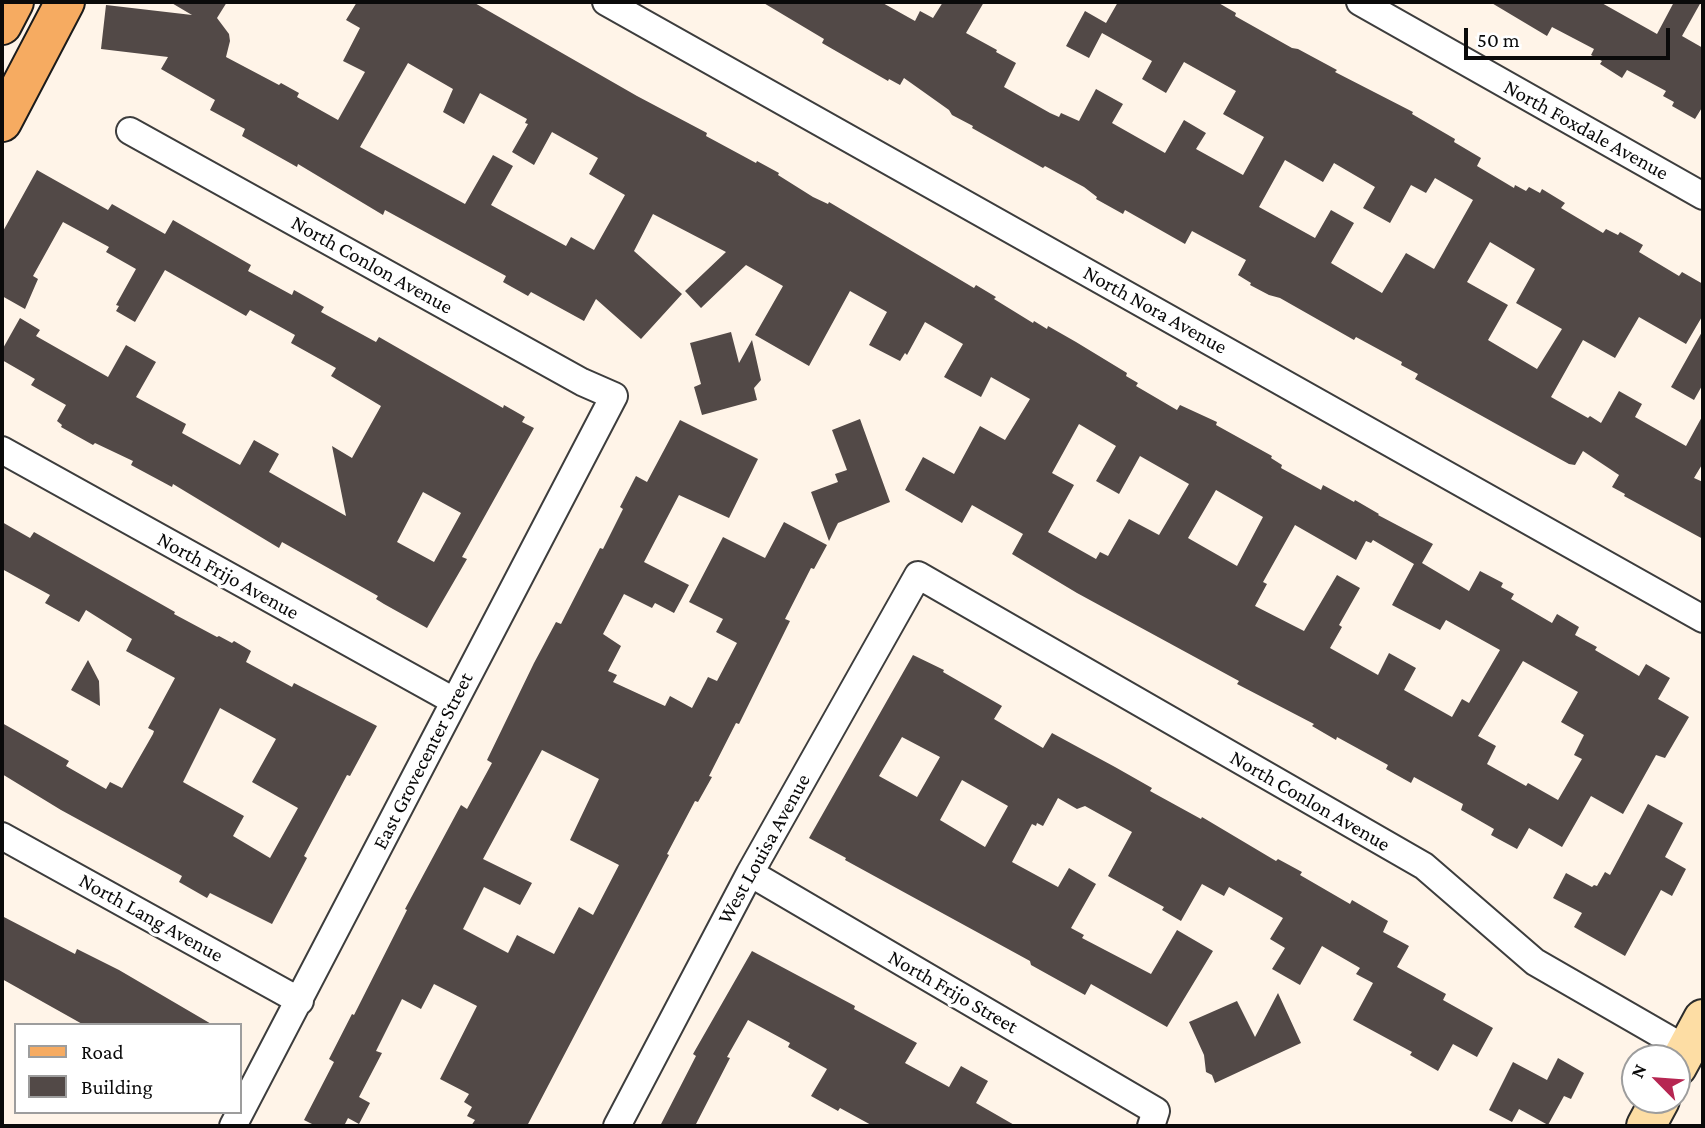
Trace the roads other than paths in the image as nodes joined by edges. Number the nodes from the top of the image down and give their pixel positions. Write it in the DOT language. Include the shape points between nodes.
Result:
graph roads {
  1 [pos="14,2"];
  2 [pos="65,2"];
  3 [pos="606,2"];
  4 [pos="1360,2"];
  5 [pos="2,25"];
  6 [pos="2,122"];
  7 [pos="130,131"];
  8 [pos="1703,196"];
  9 [pos="614,396"];
  10 [pos="2,450"];
  11 [pos="918,575"];
  12 [pos="1703,619"];
  13 [pos="454,701"];
  14 [pos="2,836"];
  15 [pos="750,873"];
  16 [pos="300,1001"];
  17 [pos="1687,1044"];
  18 [pos="242,1109"];
  19 [pos="1153,1119"];
  20 [pos="617,1126"];
  1 -- 5 [label="main road"];
  2 -- 6 [label="main road"];
  3 -- 12 [label="street, North Nora Avenue"];
  4 -- 8 [label="street, North Foxdale Avenue"];
  7 -- 9 [label="street, North Conlon Avenue"];
  9 -- 13 [label="street, East Grovecenter Street"];
  10 -- 13 [label="street, North Frijo Avenue"];
  11 -- 15 [label="street, West Louisa Avenue"];
  11 -- 17 [label="street, North Conlon Avenue" via="1424,866 1535,962"];
  13 -- 16 [label="street, East Grovecenter Street"];
  14 -- 16 [label="street, North Lang Avenue"];
  15 -- 19 [label="street, North Frijo Street"];
  15 -- 20 [label="street, West Louisa Avenue"];
  16 -- 18 [label="street, East Grovecenter Street"];
}
